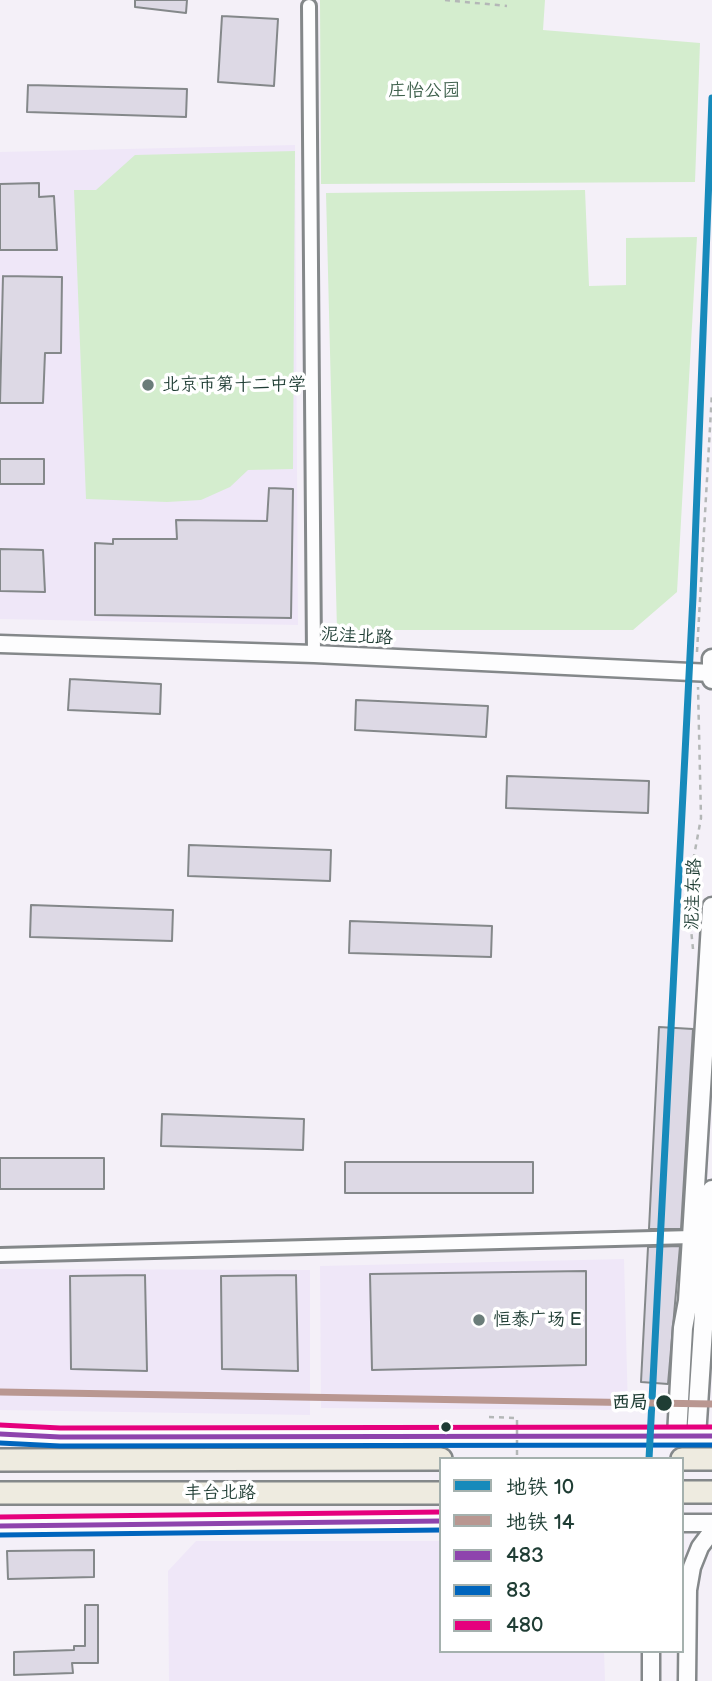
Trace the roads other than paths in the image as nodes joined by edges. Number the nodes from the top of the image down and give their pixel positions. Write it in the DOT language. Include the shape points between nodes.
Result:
graph roads {
  1 [pos="309,6"];
  2 [pos="0,644"];
  3 [pos="314,654"];
  4 [pos="712,659"];
  5 [pos="708,674"];
  6 [pos="712,907"];
  7 [pos="712,1190"];
  8 [pos="692,1237"];
  9 [pos="0,1255"];
  10 [pos="688,1301"];
  11 [pos="699,1393"];
  12 [pos="0,1434"];
  13 [pos="677,1436"];
  14 [pos="704,1436"];
  15 [pos="0,1453"];
  16 [pos="52,1459"];
  17 [pos="439,1459"];
  18 [pos="684,1459"];
  19 [pos="712,1459"];
  20 [pos="0,1460"];
  21 [pos="684,1492"];
  22 [pos="712,1492"];
  23 [pos="0,1493"];
  24 [pos="439,1493"];
  25 [pos="439,1521"];
  26 [pos="684,1523"];
  27 [pos="712,1523"];
  28 [pos="0,1526"];
  29 [pos="712,1531"];
  30 [pos="684,1578"];
  31 [pos="688,1590"];
  32 [pos="651,1653"];
  33 [pos="651,1681"];
  34 [pos="687,1681"];
  1 -- 3 [label="street"];
  2 -- 3 [label="street, 泥洼北路"];
  3 -- 5 [label="street, 泥洼北路"];
  4 -- 5 [label="main road"];
  6 -- 8 [label="main road, 泥洼东路"];
  7 -- 11 [label="main road"];
  8 -- 9 [label="street"];
  8 -- 10 [label="main road, 泥洼东路"];
  10 -- 11 [label="main road" via="685,1392 690,1397"];
  10 -- 13 [label="main road, 泥洼东路"];
  11 -- 14 [label="main road"];
  12 -- 13 [label="street"];
  13 -- 14 [label="street"];
  15 -- 16 [label="highway"];
  16 -- 17 [label="highway, 丰台北路"];
  16 -- 20 [label="highway, 丰台北路"];
  18 -- 19 [label="highway"];
  21 -- 22 [label="highway"];
  23 -- 24 [label="highway, 丰台北路"];
  25 -- 28 [label="street, 丰台北路"];
  26 -- 27 [label="street"];
  29 -- 31 [label="street" via="700,1547"];
  30 -- 31 [label="street"];
  31 -- 34 [label="street"];
  32 -- 33 [label="street"];
}
